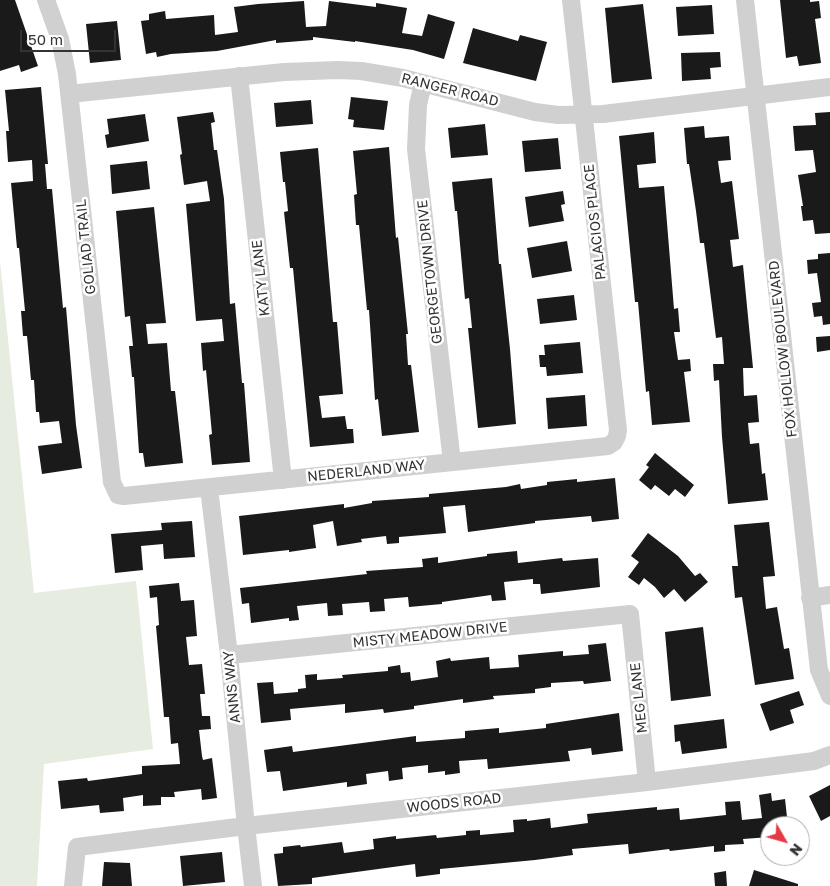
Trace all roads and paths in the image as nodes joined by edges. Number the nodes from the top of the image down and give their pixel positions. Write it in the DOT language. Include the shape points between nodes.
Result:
graph roads {
  1 [pos="46,0"];
  2 [pos="571,0"];
  3 [pos="744,0"];
  4 [pos="239,76"];
  5 [pos="423,83"];
  6 [pos="830,87"];
  7 [pos="69,94"];
  8 [pos="755,96"];
  9 [pos="583,114"];
  10 [pos="614,442"];
  11 [pos="452,462"];
  12 [pos="283,480"];
  13 [pos="209,488"];
  14 [pos="118,495"];
  15 [pos="830,596"];
  16 [pos="810,598"];
  17 [pos="630,614"];
  18 [pos="229,655"];
  19 [pos="830,696"];
  20 [pos="830,755"];
  21 [pos="647,782"];
  22 [pos="246,826"];
  23 [pos="73,886"];
  24 [pos="253,886"];
  1 -- 7 [label="street, GOLIAD TRAIL" via="65,58"];
  2 -- 9 [label="street, PALACIOS PLACE"];
  3 -- 8 [label="street, FOX HOLLOW BOULEVARD"];
  4 -- 5 [label="street, RANGER ROAD" via="338,70 384,74"];
  4 -- 7 [label="street, RANGER ROAD"];
  4 -- 12 [label="street, KATY LANE"];
  5 -- 9 [label="street, RANGER ROAD" via="535,112"];
  5 -- 11 [label="street, GEORGETOWN DRIVE" via="418,105 416,149"];
  6 -- 8 [label="street, RANGER ROAD"];
  7 -- 14 [label="street, GOLIAD TRAIL" via="110,469"];
  8 -- 9 [label="street, RANGER ROAD"];
  8 -- 16 [label="street, FOX HOLLOW BOULEVARD"];
  9 -- 10 [label="street, PALACIOS PLACE" via="618,430"];
  10 -- 11 [label="street, NEDERLAND WAY" via="608,446"];
  11 -- 12 [label="street, NEDERLAND WAY"];
  12 -- 13 [label="street, NEDERLAND WAY"];
  13 -- 14 [label="street, NEDERLAND WAY"];
  13 -- 18 [label="street, ANNS WAY"];
  15 -- 16 [label="street"];
  16 -- 19 [label="street, FOX HOLLOW BOULEVARD" via="819,670"];
  17 -- 18 [label="street, MISTY MEADOW DRIVE"];
  17 -- 21 [label="street, MEG LANE"];
  18 -- 22 [label="street, ANNS WAY"];
  20 -- 21 [label="street, WOODS ROAD" via="814,761"];
  21 -- 22 [label="street, WOODS ROAD"];
  22 -- 23 [label="street, WOODS ROAD" via="77,847"];
  22 -- 24 [label="street, ANNS WAY"];
}
